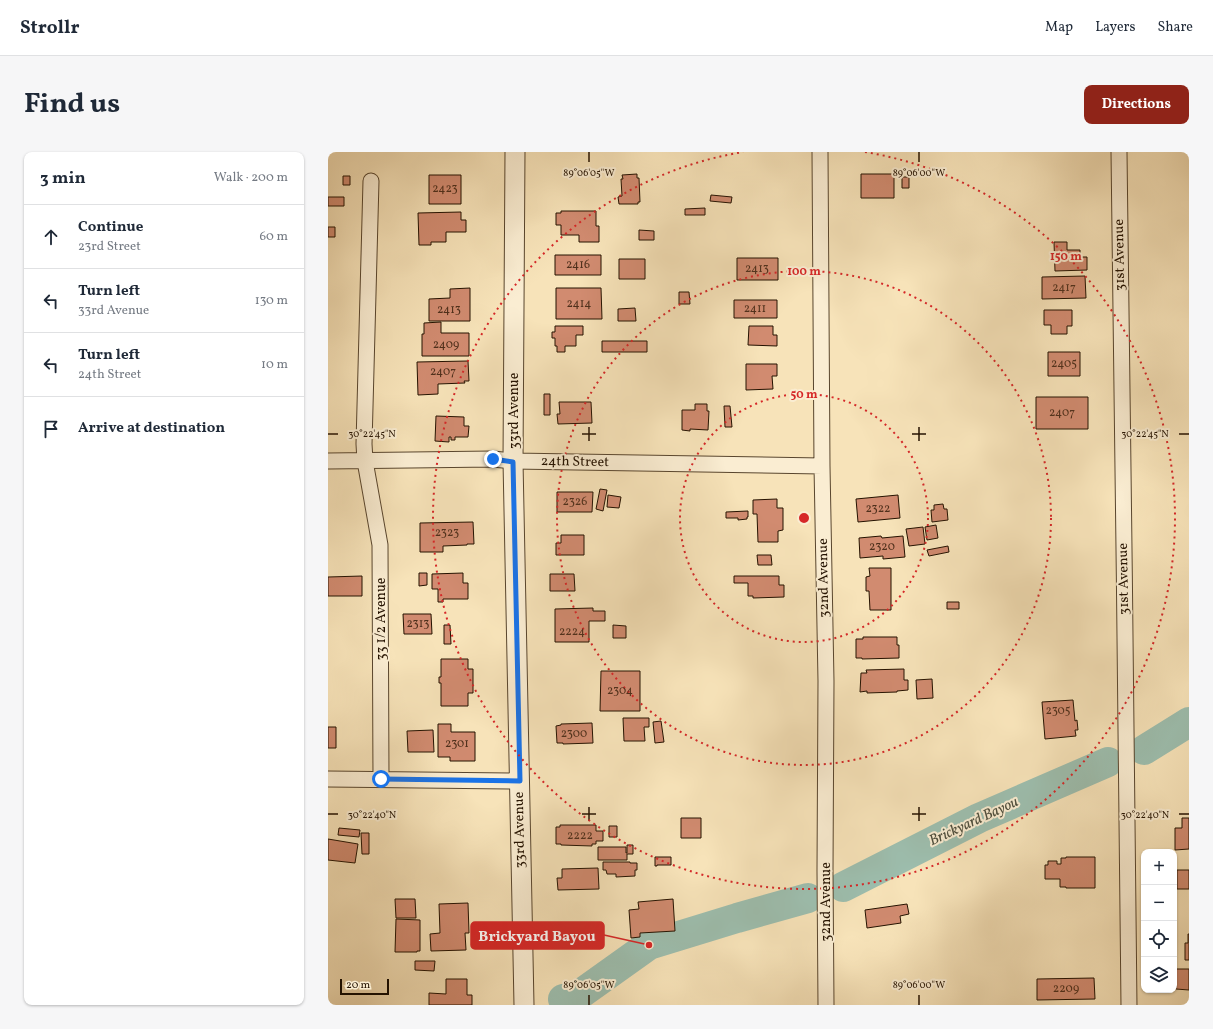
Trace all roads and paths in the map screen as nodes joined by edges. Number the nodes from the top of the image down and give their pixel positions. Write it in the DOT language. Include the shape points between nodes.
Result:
graph roads {
  1 [pos="515,152"];
  2 [pos="820,152"];
  3 [pos="1119,152"];
  4 [pos="371,182"];
  5 [pos="328,461"];
  6 [pos="365,461"];
  7 [pos="513,462"];
  8 [pos="822,466"];
  9 [pos="328,779"];
  10 [pos="381,779"];
  11 [pos="520,781"];
  12 [pos="524,1005"];
  13 [pos="826,1005"];
  14 [pos="1129,1005"];
  1 -- 7 [label="street, 33rd Avenue"];
  2 -- 8 [label="street, 32nd Avenue"];
  3 -- 14 [label="street, 31st Avenue"];
  4 -- 6 [label="street, 33 1/2 Avenue"];
  5 -- 6 [label="street, 24th Street"];
  6 -- 7 [label="street, 24th Street" via="493,459"];
  6 -- 10 [label="street, 33 1/2 Avenue" via="380,544"];
  7 -- 8 [label="street, 24th Street"];
  7 -- 11 [label="street, 33rd Avenue"];
  8 -- 13 [label="street, 32nd Avenue" via="826,681"];
  9 -- 10 [label="street"];
  10 -- 11 [label="street"];
  11 -- 12 [label="street, 33rd Avenue"];
}
